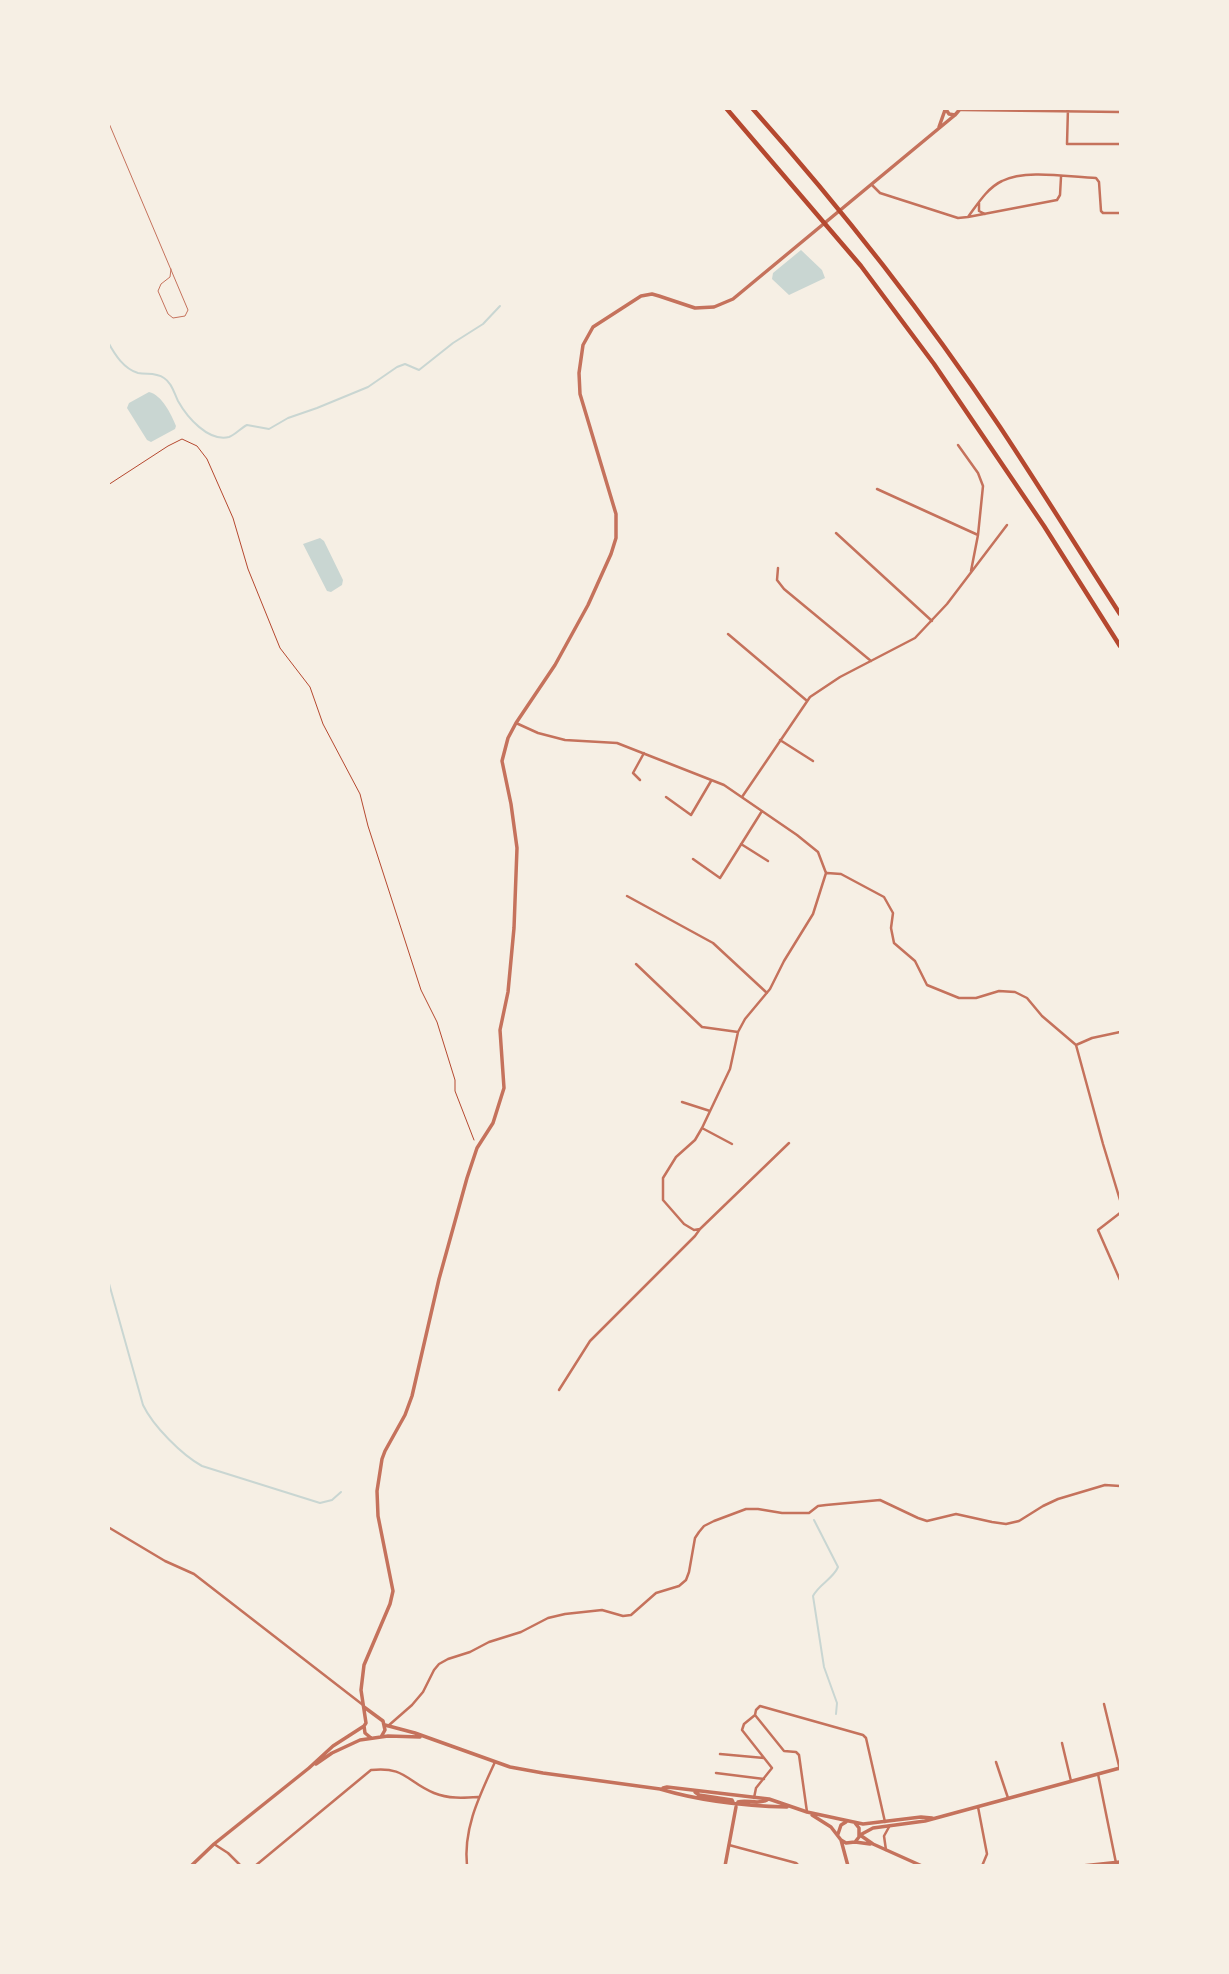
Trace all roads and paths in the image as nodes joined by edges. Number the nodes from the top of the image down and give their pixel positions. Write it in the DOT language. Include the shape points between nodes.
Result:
graph roads {
  1 [pos="726,108"];
  2 [pos="752,108"];
  3 [pos="945,109"];
  4 [pos="961,109"];
  5 [pos="1068,109"];
  6 [pos="1121,111"];
  7 [pos="955,115"];
  8 [pos="108,121"];
  9 [pos="938,130"];
  10 [pos="1121,144"];
  11 [pos="1061,177"];
  12 [pos="872,185"];
  13 [pos="979,203"];
  14 [pos="1121,213"];
  15 [pos="986,215"];
  16 [pos="968,217"];
  17 [pos="171,269"];
  18 [pos="958,445"];
  19 [pos="108,485"];
  20 [pos="877,489"];
  21 [pos="1007,525"];
  22 [pos="836,533"];
  23 [pos="978,534"];
  24 [pos="778,568"];
  25 [pos="971,574"];
  26 [pos="1121,614"];
  27 [pos="932,621"];
  28 [pos="729,634"];
  29 [pos="1121,646"];
  30 [pos="872,661"];
  31 [pos="807,701"];
  32 [pos="516,723"];
  33 [pos="780,740"];
  34 [pos="644,753"];
  35 [pos="813,761"];
  36 [pos="640,780"];
  37 [pos="712,780"];
  38 [pos="666,797"];
  39 [pos="742,797"];
  40 [pos="762,811"];
  41 [pos="741,844"];
  42 [pos="693,859"];
  43 [pos="768,861"];
  44 [pos="826,873"];
  45 [pos="627,896"];
  46 [pos="636,964"];
  47 [pos="767,993"];
  48 [pos="738,1032"];
  49 [pos="1121,1032"];
  50 [pos="1076,1045"];
  51 [pos="682,1102"];
  52 [pos="710,1111"];
  53 [pos="702,1128"];
  54 [pos="789,1143"];
  55 [pos="732,1144"];
  56 [pos="477,1148"];
  57 [pos="1121,1200"];
  58 [pos="1121,1213"];
  59 [pos="700,1229"];
  60 [pos="1121,1280"];
  61 [pos="559,1390"];
  62 [pos="1121,1486"];
  63 [pos="108,1527"];
  64 [pos="1104,1704"];
  65 [pos="363,1705"];
  66 [pos="755,1713"];
  67 [pos="380,1718"];
  68 [pos="365,1724"];
  69 [pos="386,1726"];
  70 [pos="381,1737"];
  71 [pos="422,1737"];
  72 [pos="372,1738"];
  73 [pos="1062,1743"];
  74 [pos="720,1754"];
  75 [pos="764,1758"];
  76 [pos="495,1762"];
  77 [pos="996,1762"];
  78 [pos="309,1768"];
  79 [pos="1120,1769"];
  80 [pos="716,1773"];
  81 [pos="1098,1774"];
  82 [pos="764,1779"];
  83 [pos="1071,1781"];
  84 [pos="660,1789"];
  85 [pos="693,1791"];
  86 [pos="479,1797"];
  87 [pos="754,1798"];
  88 [pos="1007,1798"];
  89 [pos="769,1799"];
  90 [pos="736,1804"];
  91 [pos="787,1807"];
  92 [pos="978,1807"];
  93 [pos="807,1812"];
  94 [pos="932,1818"];
  95 [pos="846,1822"];
  96 [pos="885,1822"];
  97 [pos="854,1823"];
  98 [pos="889,1827"];
  99 [pos="860,1835"];
  100 [pos="840,1838"];
  101 [pos="853,1843"];
  102 [pos="214,1844"];
  103 [pos="873,1844"];
  104 [pos="729,1845"];
  105 [pos="886,1850"];
  106 [pos="847,1858"];
  107 [pos="1118,1863"];
  108 [pos="921,1865"];
  109 [pos="1100,1865"];
  110 [pos="191,1866"];
  111 [pos="241,1866"];
  112 [pos="255,1866"];
  113 [pos="467,1866"];
  114 [pos="726,1866"];
  115 [pos="799,1866"];
  116 [pos="848,1866"];
  117 [pos="982,1866"];
  118 [pos="1082,1866"];
  1 -- 29 [label="highway" via="861,266 934,364"];
  2 -- 26 [label="highway" via="846,217 950,356"];
  3 -- 7 [label="street"];
  3 -- 9 [label="street"];
  4 -- 5 [label="street"];
  4 -- 7 [label="street"];
  5 -- 6 [label="street"];
  5 -- 10 [label="street" via="1067,144"];
  7 -- 9 [label="street"];
  8 -- 17 [label="lane"];
  9 -- 12 [label="street"];
  11 -- 13 [label="street" via="1017,176 1000,182"];
  11 -- 14 [label="street" via="1096,178 1101,211"];
  11 -- 15 [label="street" via="1057,200"];
  12 -- 16 [label="street" via="880,193 958,218"];
  12 -- 32 [label="street" via="724,304 695,308 647,294 589,332 581,352 579,383 616,514 616,538 562,653"];
  13 -- 15 [label="street" via="979,211"];
  13 -- 16 [label="street"];
  15 -- 16 [label="street"];
  17 -- 17 [label="lane" via="158,291 169,314 177,318 188,310"];
  18 -- 23 [label="street" via="983,486"];
  19 -- 56 [label="path" via="183,439 197,446 207,459 280,648 310,687 323,724 360,794"];
  20 -- 23 [label="street"];
  21 -- 25 [label="street"];
  22 -- 27 [label="street"];
  23 -- 25 [label="street"];
  24 -- 30 [label="street" via="777,580 789,595"];
  25 -- 27 [label="street"];
  27 -- 30 [label="street" via="915,638"];
  28 -- 31 [label="street"];
  30 -- 31 [label="street"];
  31 -- 33 [label="street"];
  32 -- 34 [label="street" via="565,740 617,743"];
  32 -- 56 [label="street" via="502,761 517,848 514,928 500,1030 504,1088 493,1123"];
  33 -- 35 [label="street"];
  33 -- 39 [label="street"];
  34 -- 36 [label="street" via="633,773"];
  34 -- 37 [label="street"];
  37 -- 38 [label="street" via="691,815"];
  37 -- 39 [label="street"];
  39 -- 40 [label="street"];
  40 -- 41 [label="street"];
  40 -- 44 [label="street" via="818,852"];
  41 -- 42 [label="street" via="720,878"];
  41 -- 43 [label="street"];
  44 -- 47 [label="street" via="813,914"];
  44 -- 50 [label="street" via="841,874 884,897 893,913 894,943 915,961 927,985 959,998 1015,992"];
  45 -- 47 [label="street" via="713,943"];
  46 -- 48 [label="street" via="702,1027"];
  47 -- 48 [label="street"];
  48 -- 52 [label="street" via="730,1069"];
  49 -- 50 [label="street"];
  50 -- 57 [label="street"];
  51 -- 52 [label="street"];
  52 -- 53 [label="street"];
  53 -- 55 [label="street"];
  53 -- 59 [label="street" via="663,1178 663,1200 684,1224"];
  54 -- 59 [label="street"];
  56 -- 65 [label="street" via="439,1279 412,1396 380,1471 378,1516 393,1591 364,1665"];
  58 -- 60 [label="street" via="1098,1230"];
  59 -- 61 [label="street" via="590,1341"];
  62 -- 69 [label="street" via="1105,1485 1058,1499 1006,1524 956,1514 928,1521 880,1500 818,1506 809,1513 746,1509 704,1526 695,1538 686,1580 656,1593 631,1615 602,1609 548,1618 448,1659 434,1670 412,1705"];
  63 -- 65 [label="street" via="194,1574"];
  64 -- 79 [label="street"];
  65 -- 67 [label="street"];
  65 -- 68 [label="street"];
  66 -- 75 [label="street" via="743,1730"];
  66 -- 93 [label="street" via="784,1751 799,1755"];
  66 -- 96 [label="street" via="766,1706 863,1735"];
  67 -- 68 [label="street"];
  67 -- 69 [label="street"];
  68 -- 72 [label="street" via="365,1733"];
  68 -- 78 [label="street"];
  69 -- 70 [label="street"];
  69 -- 71 [label="street"];
  70 -- 71 [label="street"];
  70 -- 72 [label="street"];
  71 -- 76 [label="street"];
  72 -- 78 [label="street"];
  73 -- 83 [label="street"];
  74 -- 75 [label="street"];
  75 -- 82 [label="street" via="772,1768"];
  76 -- 84 [label="street"];
  76 -- 86 [label="street"];
  77 -- 88 [label="street"];
  78 -- 102 [label="street"];
  79 -- 81 [label="street"];
  80 -- 82 [label="street"];
  81 -- 83 [label="street"];
  81 -- 107 [label="street"];
  82 -- 87 [label="street"];
  83 -- 88 [label="street"];
  84 -- 85 [label="street"];
  84 -- 90 [label="street"];
  85 -- 87 [label="street"];
  85 -- 90 [label="street"];
  86 -- 112 [label="street" via="452,1798 391,1769 372,1770"];
  86 -- 113 [label="street" via="469,1824"];
  87 -- 89 [label="street"];
  88 -- 92 [label="street"];
  89 -- 90 [label="street"];
  89 -- 91 [label="street"];
  90 -- 91 [label="street"];
  90 -- 104 [label="street"];
  91 -- 93 [label="street"];
  92 -- 94 [label="street"];
  92 -- 117 [label="street" via="987,1854"];
  93 -- 95 [label="street"];
  93 -- 100 [label="street"];
  94 -- 96 [label="street"];
  94 -- 98 [label="street"];
  95 -- 97 [label="street"];
  95 -- 100 [label="street" via="838,1829"];
  96 -- 97 [label="street"];
  97 -- 99 [label="street"];
  98 -- 99 [label="street"];
  98 -- 105 [label="street" via="884,1836"];
  99 -- 101 [label="street"];
  99 -- 103 [label="street"];
  100 -- 101 [label="street"];
  100 -- 106 [label="street"];
  101 -- 103 [label="street"];
  101 -- 106 [label="street"];
  102 -- 110 [label="street"];
  102 -- 111 [label="street"];
  103 -- 105 [label="street"];
  104 -- 114 [label="street"];
  104 -- 115 [label="street"];
  105 -- 108 [label="street"];
  106 -- 116 [label="street"];
  107 -- 109 [label="street"];
  109 -- 118 [label="street"];
}
